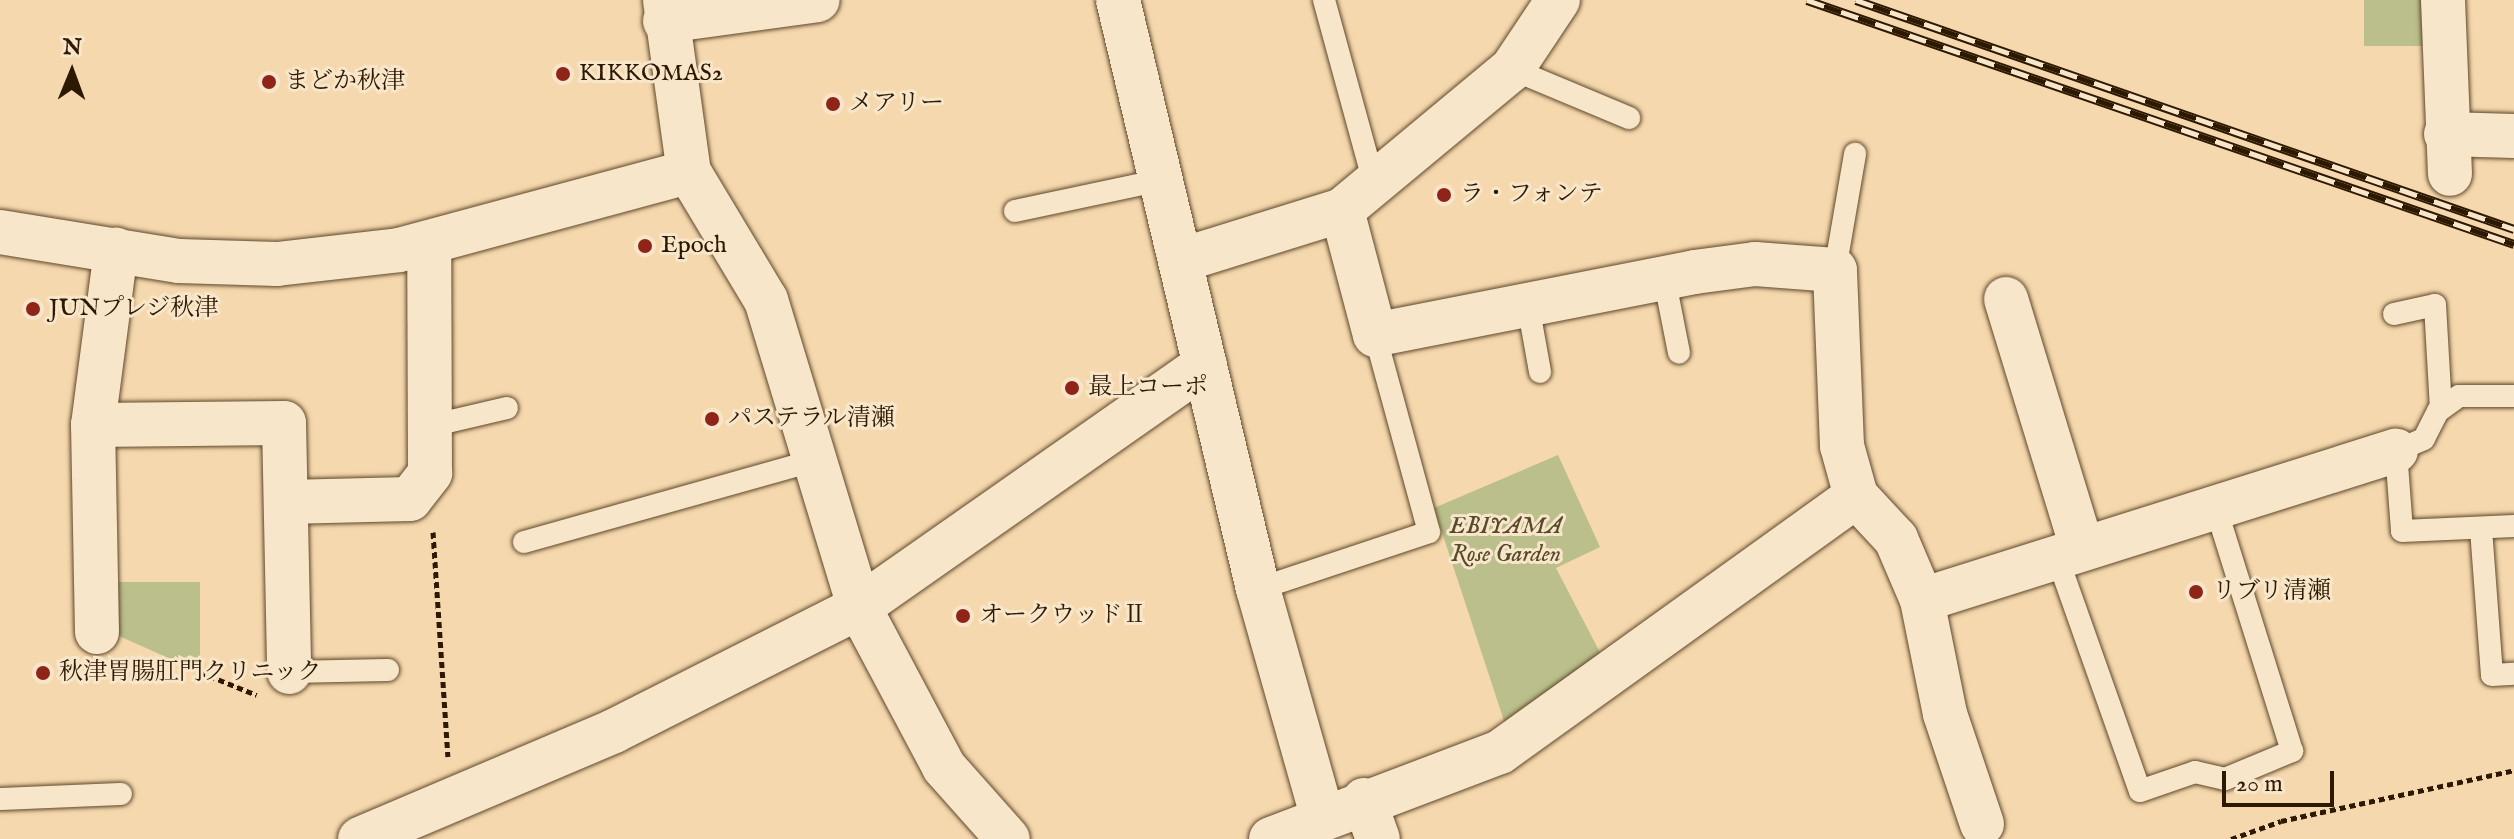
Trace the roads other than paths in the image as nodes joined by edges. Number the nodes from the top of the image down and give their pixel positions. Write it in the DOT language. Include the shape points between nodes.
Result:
graph roads {
  1 [pos="818,0"];
  2 [pos="1118,0"];
  3 [pos="1324,0"];
  4 [pos="1558,0"];
  5 [pos="2443,0"];
  6 [pos="665,10"];
  7 [pos="1512,69"];
  8 [pos="1629,118"];
  9 [pos="2514,136"];
  10 [pos="1855,154"];
  11 [pos="689,172"];
  12 [pos="1165,179"];
  13 [pos="1358,198"];
  14 [pos="1015,211"];
  15 [pos="0,232"];
  16 [pos="429,243"];
  17 [pos="116,250"];
  18 [pos="1185,259"];
  19 [pos="1835,270"];
  20 [pos="1664,277"];
  21 [pos="2006,299"];
  22 [pos="1528,305"];
  23 [pos="2394,314"];
  24 [pos="1375,335"];
  25 [pos="1679,353"];
  26 [pos="1205,365"];
  27 [pos="1540,372"];
  28 [pos="2514,396"];
  29 [pos="507,408"];
  30 [pos="2441,408"];
  31 [pos="93,425"];
  32 [pos="430,426"];
  33 [pos="2396,451"];
  34 [pos="815,460"];
  35 [pos="1856,496"];
  36 [pos="286,502"];
  37 [pos="2214,502"];
  38 [pos="2514,526"];
  39 [pos="2481,529"];
  40 [pos="524,542"];
  41 [pos="2069,550"];
  42 [pos="1258,589"];
  43 [pos="1922,600"];
  44 [pos="859,607"];
  45 [pos="97,632"];
  46 [pos="388,670"];
  47 [pos="289,672"];
  48 [pos="2514,674"];
  49 [pos="121,794"];
  50 [pos="0,799"];
  51 [pos="1322,815"];
  52 [pos="1371,820"];
  53 [pos="1982,824"];
  54 [pos="360,839"];
  55 [pos="1008,839"];
  56 [pos="1271,839"];
  1 -- 6 [label="street"];
  2 -- 12 [label="street"];
  3 -- 13 [label="lane"];
  4 -- 7 [label="street"];
  5 -- 9 [label="street" via="2448,154"];
  6 -- 11 [label="street"];
  7 -- 8 [label="lane"];
  7 -- 13 [label="street"];
  10 -- 19 [label="lane"];
  11 -- 16 [label="street"];
  11 -- 34 [label="street" via="766,300"];
  12 -- 14 [label="lane"];
  12 -- 18 [label="street"];
  13 -- 18 [label="street"];
  13 -- 24 [label="street"];
  15 -- 17 [label="street"];
  16 -- 17 [label="street" via="277,264"];
  16 -- 32 [label="street"];
  17 -- 31 [label="street"];
  18 -- 26 [label="street"];
  19 -- 20 [label="street" via="1755,264"];
  19 -- 35 [label="street" via="1842,446"];
  20 -- 22 [label="street"];
  20 -- 25 [label="lane"];
  21 -- 41 [label="street"];
  22 -- 24 [label="street"];
  22 -- 27 [label="lane"];
  23 -- 30 [label="lane" via="2435,305"];
  24 -- 42 [label="lane" via="1429,532"];
  26 -- 42 [label="street"];
  26 -- 44 [label="street"];
  28 -- 30 [label="lane" via="2459,396"];
  29 -- 32 [label="lane"];
  30 -- 33 [label="lane" via="2424,439"];
  31 -- 36 [label="street" via="284,423"];
  31 -- 45 [label="street"];
  32 -- 36 [label="street" via="430,473 410,499"];
  33 -- 37 [label="street"];
  33 -- 39 [label="lane" via="2402,531"];
  34 -- 40 [label="lane"];
  34 -- 44 [label="street"];
  35 -- 43 [label="street" via="1896,539"];
  35 -- 52 [label="street" via="1500,752"];
  36 -- 47 [label="street"];
  37 -- 41 [label="street"];
  37 -- 41 [label="lane" via="2292,751 2225,779 2195,772 2140,791"];
  38 -- 39 [label="lane"];
  39 -- 48 [label="lane" via="2492,675"];
  41 -- 43 [label="street"];
  42 -- 51 [label="street"];
  43 -- 53 [label="street" via="1945,714"];
  44 -- 54 [label="street" via="614,731"];
  44 -- 55 [label="street" via="944,767"];
  46 -- 47 [label="lane"];
  49 -- 50 [label="lane"];
  51 -- 52 [label="street"];
  51 -- 56 [label="street"];
}
